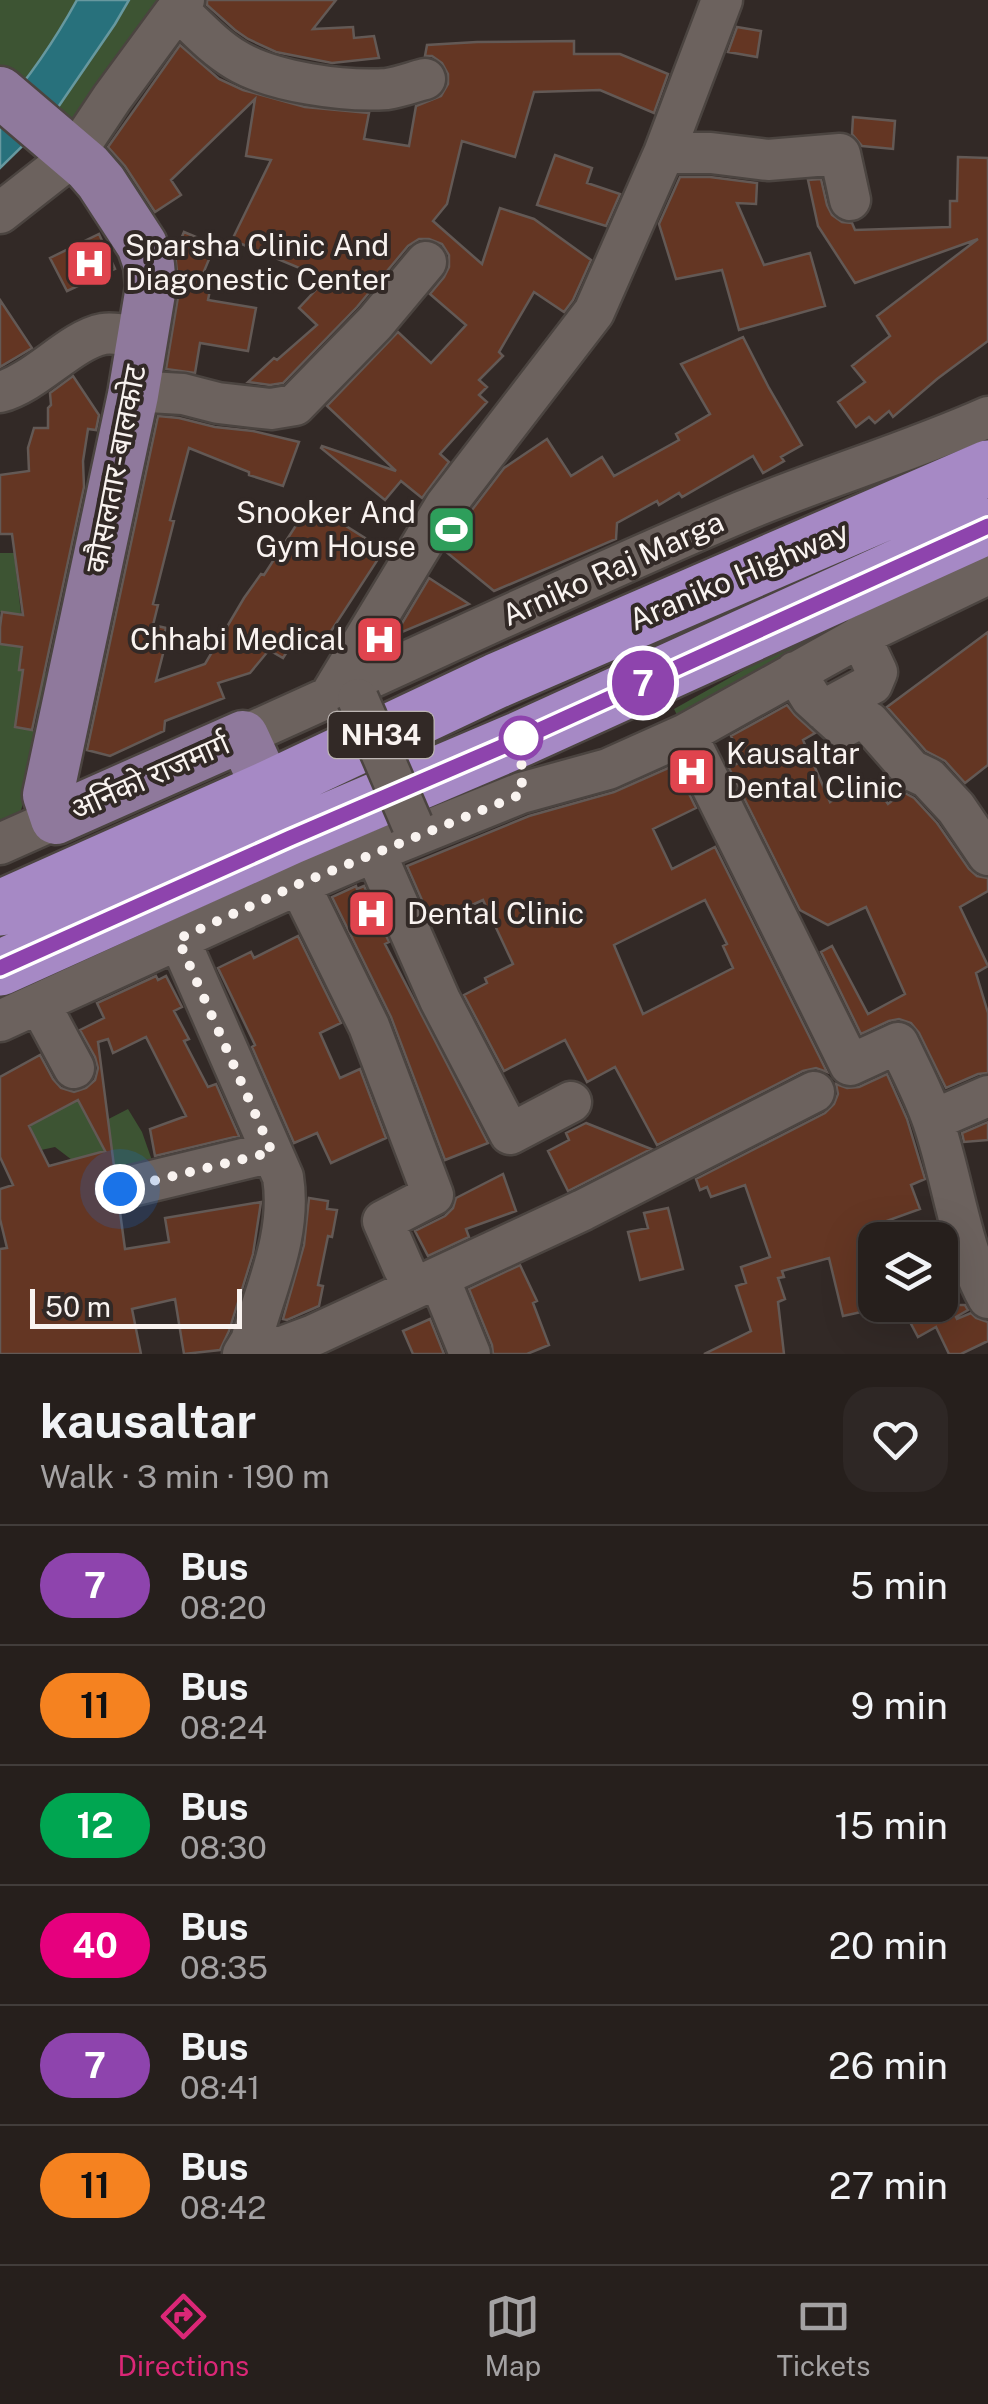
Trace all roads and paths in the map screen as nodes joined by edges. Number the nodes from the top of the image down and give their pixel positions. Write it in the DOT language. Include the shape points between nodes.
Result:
graph roads {
  1 [pos="722,0"];
  2 [pos="181,5"];
  3 [pos="425,79"];
  4 [pos="0,92"];
  5 [pos="67,150"];
  6 [pos="664,153"];
  7 [pos="850,200"];
  8 [pos="0,214"];
  9 [pos="426,262"];
  10 [pos="142,338"];
  11 [pos="0,392"];
  12 [pos="133,396"];
  13 [pos="988,417"];
  14 [pos="988,468"];
  15 [pos="988,526"];
  16 [pos="988,574"];
  17 [pos="860,636"];
  18 [pos="795,672"];
  19 [pos="359,708"];
  20 [pos="824,710"];
  21 [pos="686,734"];
  22 [pos="243,736"];
  23 [pos="267,789"];
  24 [pos="412,805"];
  25 [pos="56,819"];
  26 [pos="0,844"];
  27 [pos="369,854"];
  28 [pos="988,854"];
  29 [pos="294,861"];
  30 [pos="0,908"];
  31 [pos="178,939"];
  32 [pos="28,996"];
  33 [pos="0,1021"];
  34 [pos="0,1042"];
  35 [pos="74,1068"];
  36 [pos="814,1092"];
  37 [pos="988,1096"];
  38 [pos="571,1102"];
  39 [pos="933,1120"];
  40 [pos="272,1152"];
  41 [pos="120,1189"];
  42 [pos="422,1273"];
  43 [pos="988,1298"];
  44 [pos="247,1347"];
  45 [pos="470,1354"];
  1 -- 6 [label="street"];
  2 -- 3 [label="street" via="211,42 274,77 369,89"];
  2 -- 5 [label="street"];
  4 -- 5 [label="main road, कौसलतार-बालकोट"];
  5 -- 8 [label="street"];
  5 -- 10 [label="main road, कौसलतार-बालकोट" via="102,182 142,245 151,287"];
  6 -- 7 [label="street" via="768,160 840,154"];
  6 -- 19 [label="street" via="594,312 445,506"];
  9 -- 12 [label="street" via="295,405 272,409 183,394"];
  10 -- 11 [label="street" via="91,338"];
  10 -- 12 [label="main road, कौसलतार-बालकोट"];
  12 -- 25 [label="main road, कौसलतार-बालकोट" via="48,795"];
  13 -- 19 [label="street, Arniko Raj Marga" via="743,511"];
  14 -- 19 [label="highway, Araniko Highway / NH34" via="496,681"];
  15 -- 24 [label="highway, Araniko Highway / NH34" via="538,731"];
  16 -- 17 [label="street"];
  17 -- 18 [label="street"];
  17 -- 20 [label="street" via="877,672 872,684"];
  18 -- 20 [label="street"];
  18 -- 21 [label="street"];
  19 -- 22 [label="street, Arniko Raj Marga"];
  19 -- 23 [label="highway, Araniko Highway / NH34"];
  19 -- 24 [label="street, bridge"];
  20 -- 28 [label="street" via="843,727 860,718 869,722 956,808"];
  21 -- 27 [label="street" via="608,770 522,794"];
  21 -- 39 [label="street" via="850,1065 898,1043"];
  22 -- 23 [label="main road"];
  22 -- 25 [label="main road, अर्निको राजमार्ग"];
  23 -- 29 [label="main road"];
  23 -- 30 [label="highway, Araniko Highway / NH34"];
  24 -- 29 [label="highway, Araniko Highway / NH34"];
  25 -- 26 [label="street"];
  27 -- 29 [label="street"];
  27 -- 38 [label="street" via="510,1134"];
  29 -- 31 [label="street"];
  29 -- 32 [label="highway, Araniko Highway / NH34"];
  29 -- 42 [label="street" via="369,1026 433,1195 382,1221"];
  31 -- 32 [label="street"];
  31 -- 40 [label="street"];
  32 -- 33 [label="street"];
  32 -- 34 [label="street"];
  32 -- 35 [label="street"];
  36 -- 42 [label="street" via="583,1210"];
  37 -- 39 [label="street"];
  39 -- 43 [label="street"];
  40 -- 41 [label="street"];
  40 -- 44 [label="street" via="283,1177 285,1220"];
  42 -- 44 [label="street" via="292,1344"];
  42 -- 45 [label="street"];
}
